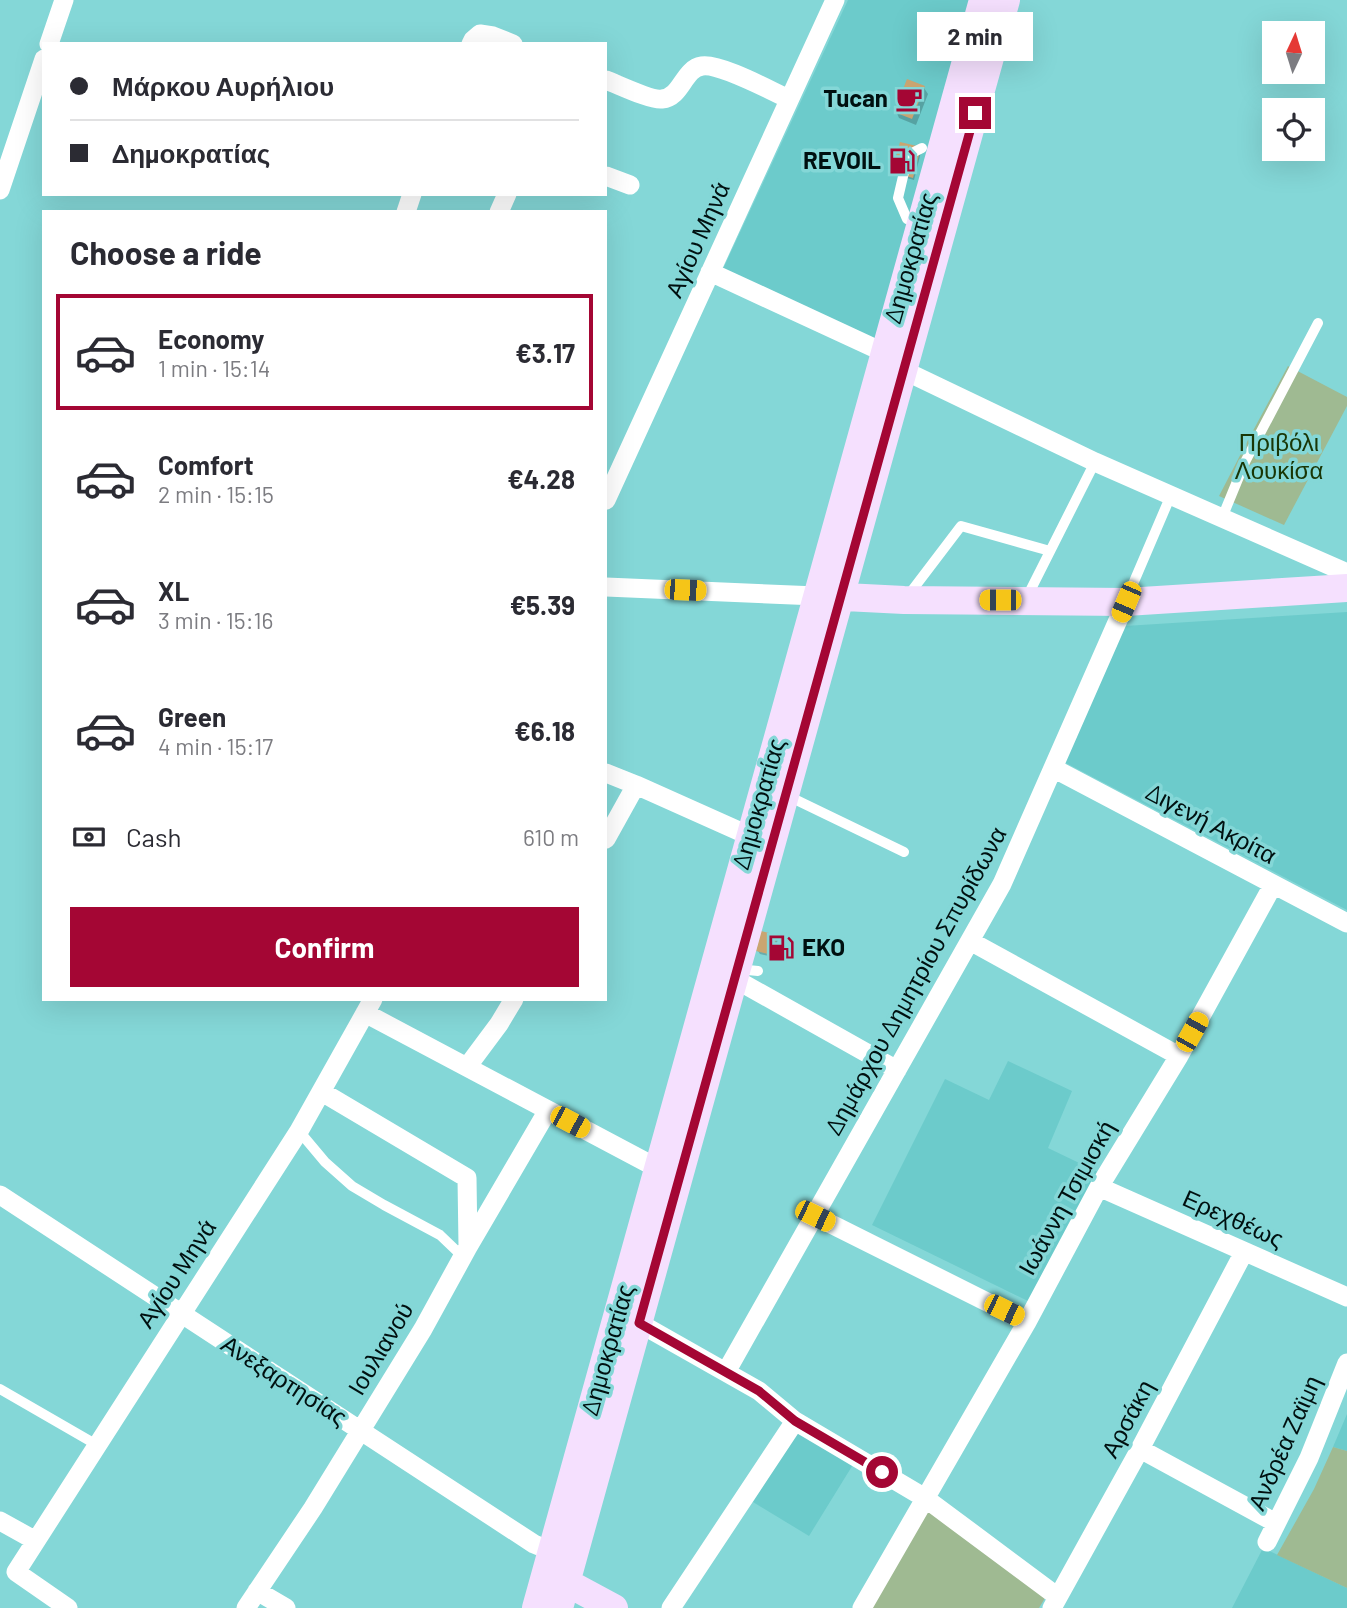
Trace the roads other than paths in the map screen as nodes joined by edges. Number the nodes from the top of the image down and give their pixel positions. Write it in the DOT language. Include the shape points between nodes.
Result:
graph roads {
  1 [pos="64,0"];
  2 [pos="835,0"];
  3 [pos="983,0"];
  4 [pos="1006,0"];
  5 [pos="475,39"];
  6 [pos="50,42"];
  7 [pos="508,42"];
  8 [pos="42,65"];
  9 [pos="607,80"];
  10 [pos="789,99"];
  11 [pos="922,148"];
  12 [pos="607,176"];
  13 [pos="630,185"];
  14 [pos="0,190"];
  15 [pos="907,219"];
  16 [pos="710,272"];
  17 [pos="1318,323"];
  18 [pos="894,362"];
  19 [pos="1095,462"];
  20 [pos="1171,495"];
  21 [pos="607,498"];
  22 [pos="1222,517"];
  23 [pos="1050,551"];
  24 [pos="1347,573"];
  25 [pos="607,587"];
  26 [pos="1347,588"];
  27 [pos="829,596"];
  28 [pos="904,600"];
  29 [pos="1026,601"];
  30 [pos="1126,602"];
  31 [pos="1053,768"];
  32 [pos="607,773"];
  33 [pos="636,785"];
  34 [pos="786,795"];
  35 [pos="750,836"];
  36 [pos="607,837"];
  37 [pos="904,852"];
  38 [pos="1273,885"];
  39 [pos="1347,923"];
  40 [pos="970,941"];
  41 [pos="743,973"];
  42 [pos="513,1001"];
  43 [pos="369,1006"];
  44 [pos="1179,1056"];
  45 [pos="467,1067"];
  46 [pos="897,1070"];
  47 [pos="322,1092"];
  48 [pos="548,1110"];
  49 [pos="299,1132"];
  50 [pos="659,1169"];
  51 [pos="1098,1187"];
  52 [pos="0,1195"];
  53 [pos="815,1216"];
  54 [pos="466,1252"];
  55 [pos="1244,1252"];
  56 [pos="1347,1297"];
  57 [pos="181,1314"];
  58 [pos="1027,1322"];
  59 [pos="639,1323"];
  60 [pos="1347,1363"];
  61 [pos="726,1372"];
  62 [pos="0,1389"];
  63 [pos="795,1421"];
  64 [pos="360,1431"];
  65 [pos="97,1445"];
  66 [pos="1140,1449"];
  67 [pos="925,1498"];
  68 [pos="0,1521"];
  69 [pos="1276,1523"];
  70 [pos="36,1541"];
  71 [pos="1267,1542"];
  72 [pos="559,1576"];
  73 [pos="257,1591"];
  74 [pos="1055,1602"];
  75 [pos="68,1608"];
  76 [pos="246,1608"];
  77 [pos="286,1608"];
  78 [pos="536,1608"];
  79 [pos="614,1608"];
  80 [pos="671,1608"];
  81 [pos="862,1608"];
  1 -- 6 [label="street"];
  2 -- 10 [label="street, Αγίου Μηνά"];
  3 -- 18 [label="main road, Δημοκρατίας"];
  4 -- 18 [label="main road, Δημοκρατίας"];
  5 -- 7 [label="street" via="493,36"];
  8 -- 14 [label="street"];
  9 -- 10 [label="street" via="663,100 674,94 694,69 717,66"];
  10 -- 16 [label="street, Αγίου Μηνά"];
  11 -- 15 [label="lane" via="908,155 898,198"];
  12 -- 13 [label="street"];
  16 -- 18 [label="street"];
  16 -- 21 [label="street, Αγίου Μηνά"];
  17 -- 22 [label="lane" via="1245,462"];
  18 -- 19 [label="street"];
  18 -- 27 [label="main road, Δημοκρατίας"];
  19 -- 20 [label="street"];
  19 -- 23 [label="lane"];
  20 -- 22 [label="street"];
  20 -- 30 [label="lane"];
  22 -- 24 [label="street"];
  23 -- 28 [label="lane" via="961,526"];
  23 -- 29 [label="lane"];
  25 -- 27 [label="street"];
  26 -- 30 [label="main road"];
  27 -- 28 [label="main road"];
  27 -- 34 [label="main road, Δημοκρατίας"];
  27 -- 35 [label="main road, Δημοκρατίας"];
  28 -- 29 [label="main road"];
  29 -- 30 [label="main road"];
  30 -- 31 [label="street, Δημάρχου Δημητρίου Σπυρίδωνα"];
  31 -- 38 [label="street, Διγενή Ακρίτα"];
  31 -- 40 [label="street, Δημάρχου Δημητρίου Σπυρίδωνα" via="1002,884"];
  32 -- 33 [label="street"];
  33 -- 35 [label="street"];
  33 -- 36 [label="street"];
  34 -- 37 [label="lane"];
  34 -- 41 [label="main road, Δημοκρατίας"];
  35 -- 50 [label="main road, Δημοκρατίας"];
  38 -- 39 [label="street, Διγενή Ακρίτα"];
  38 -- 44 [label="street, Ιωάννη Τσιμισκή"];
  40 -- 44 [label="street"];
  40 -- 46 [label="street, Δημάρχου Δημητρίου Σπυρίδωνα"];
  41 -- 46 [label="street"];
  41 -- 59 [label="main road, Δημοκρατίας"];
  42 -- 45 [label="street"];
  43 -- 45 [label="street"];
  43 -- 47 [label="street, Αγίου Μηνά"];
  44 -- 51 [label="street, Ιωάννη Τσιμισκή"];
  45 -- 48 [label="street"];
  46 -- 53 [label="street, Δημάρχου Δημητρίου Σπυρίδωνα"];
  47 -- 49 [label="street, Αγίου Μηνά"];
  47 -- 54 [label="street" via="467,1178"];
  48 -- 50 [label="street"];
  48 -- 54 [label="street, Ιουλιανού"];
  49 -- 54 [label="lane" via="352,1186"];
  49 -- 57 [label="street, Αγίου Μηνά"];
  50 -- 72 [label="main road, Δημοκρατίας"];
  51 -- 55 [label="street, Ερεχθέως"];
  51 -- 58 [label="street, Ιωάννη Τσιμισκή"];
  52 -- 57 [label="street, Ανεξαρτησίας"];
  53 -- 58 [label="street"];
  53 -- 61 [label="street, Δημάρχου Δημητρίου Σπυρίδωνα"];
  54 -- 64 [label="street, Ιουλιανού"];
  55 -- 56 [label="street, Ερεχθέως"];
  55 -- 66 [label="street, Αρσάκη"];
  57 -- 64 [label="street, Ανεξαρτησίας"];
  57 -- 65 [label="street, Αγίου Μηνά"];
  58 -- 67 [label="street, Ιωάννη Τσιμισκή"];
  59 -- 61 [label="street"];
  59 -- 72 [label="main road, Δημοκρατίας"];
  60 -- 69 [label="street, Ανδρέα Ζαϊμη" via="1309,1458"];
  61 -- 63 [label="street" via="759,1391"];
  62 -- 65 [label="lane"];
  63 -- 67 [label="street"];
  63 -- 80 [label="street"];
  64 -- 72 [label="street, Ανεξαρτησίας" via="534,1544"];
  64 -- 73 [label="street, Ιουλιανού"];
  65 -- 70 [label="street, Αγίου Μηνά"];
  66 -- 69 [label="street"];
  66 -- 74 [label="street, Αρσάκη"];
  67 -- 74 [label="street"];
  67 -- 81 [label="street, Ιωάννη Τσιμισκή"];
  68 -- 70 [label="street"];
  69 -- 71 [label="street, Ανδρέα Ζαϊμη"];
  70 -- 75 [label="street, Αγίου Μηνά" via="16,1572"];
  72 -- 78 [label="main road, Δημοκρατίας"];
  72 -- 79 [label="main road, Ανεξαρτησίας"];
  73 -- 76 [label="street, Ιουλιανού"];
  73 -- 77 [label="street"];
}
